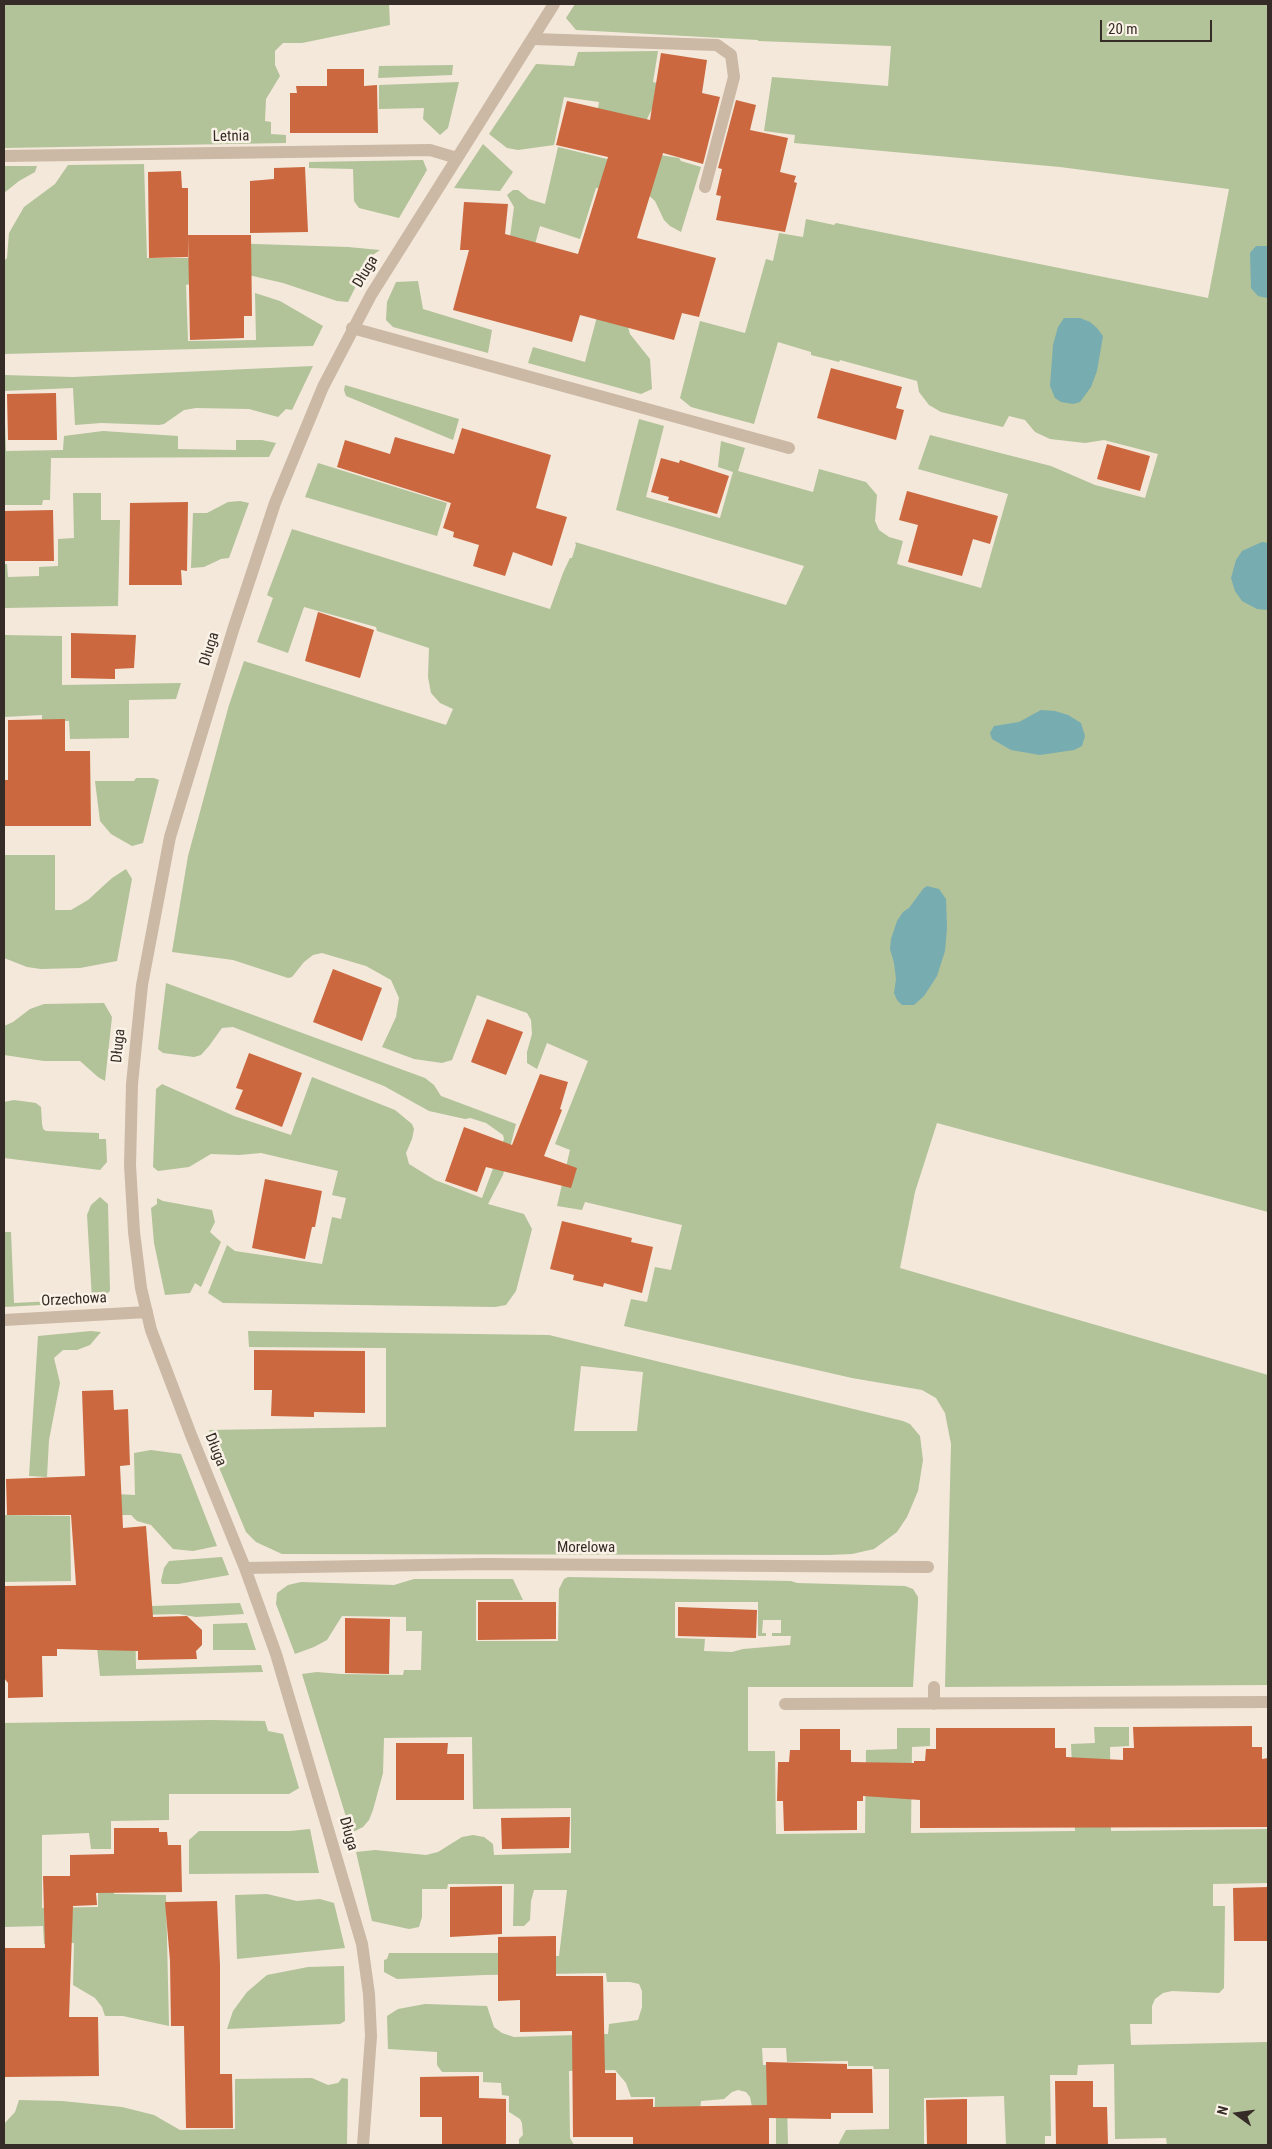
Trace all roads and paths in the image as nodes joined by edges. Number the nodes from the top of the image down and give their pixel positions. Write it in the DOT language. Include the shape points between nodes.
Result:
graph roads {
  1 [pos="554,4"];
  2 [pos="533,39"];
  3 [pos="4,156"];
  4 [pos="457,158"];
  5 [pos="705,187"];
  6 [pos="352,328"];
  7 [pos="789,448"];
  8 [pos="147,1312"];
  9 [pos="4,1320"];
  10 [pos="928,1567"];
  11 [pos="245,1568"];
  12 [pos="934,1687"];
  13 [pos="1268,1702"];
  14 [pos="786,1704"];
  15 [pos="934,1704"];
  16 [pos="363,2145"];
  1 -- 2 [label="street, Długa"];
  2 -- 4 [label="street, Długa"];
  2 -- 5 [label="street" via="717,45 731,54 734,77"];
  3 -- 4 [label="street, Letnia" via="430,150"];
  4 -- 6 [label="street, Długa" via="404,239"];
  6 -- 7 [label="street"];
  6 -- 8 [label="street, Długa" via="323,387 275,503 182,795 160,883 142,985 132,1084 131,1198 141,1288"];
  8 -- 9 [label="street, Orzechowa"];
  8 -- 11 [label="street, Długa" via="191,1435"];
  10 -- 11 [label="street, Morelowa" via="485,1564"];
  11 -- 16 [label="street, Długa" via="290,1698 362,1944 371,2036"];
  12 -- 15 [label="street"];
  13 -- 15 [label="street"];
  14 -- 15 [label="street"];
}
